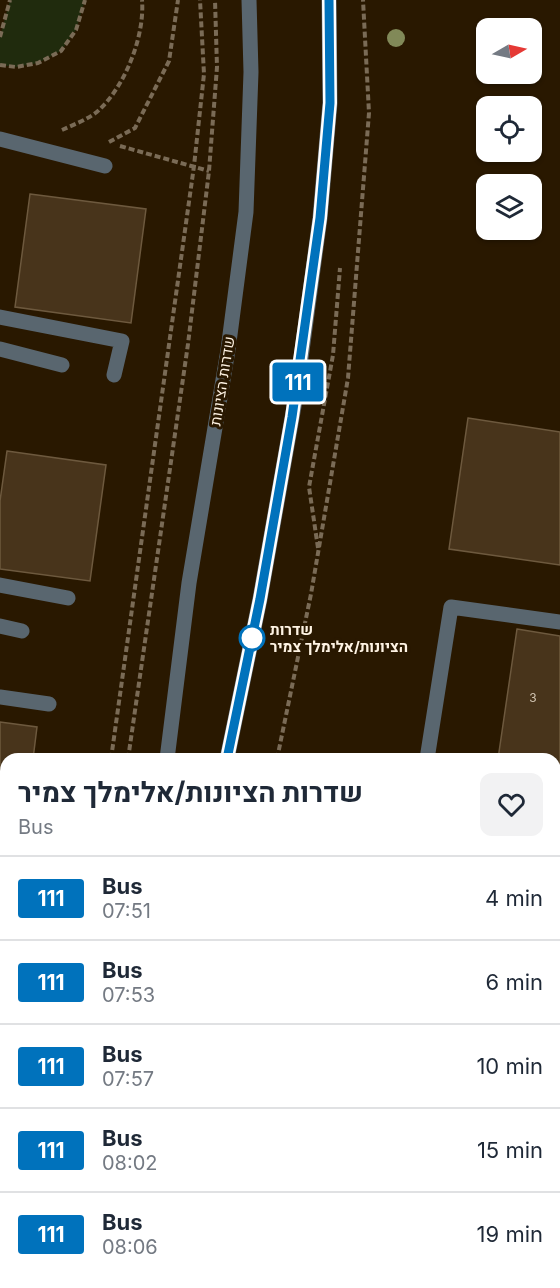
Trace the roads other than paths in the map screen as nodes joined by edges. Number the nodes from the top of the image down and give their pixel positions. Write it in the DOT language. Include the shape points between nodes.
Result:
graph roads {
  1 [pos="249,0"];
  2 [pos="329,0"];
  3 [pos="0,139"];
  4 [pos="105,166"];
  5 [pos="0,317"];
  6 [pos="0,350"];
  7 [pos="62,365"];
  8 [pos="114,375"];
  9 [pos="0,585"];
  10 [pos="68,598"];
  11 [pos="560,622"];
  12 [pos="0,626"];
  13 [pos="22,631"];
  14 [pos="0,697"];
  15 [pos="49,704"];
  16 [pos="168,753"];
  17 [pos="228,753"];
  18 [pos="428,753"];
  1 -- 16 [label="street, שדרות הציונות" via="251,72 246,212 228,350 189,583"];
  2 -- 17 [label="street" via="330,103 320,218 290,429"];
  3 -- 4 [label="street"];
  5 -- 8 [label="street" via="122,341"];
  6 -- 7 [label="street"];
  9 -- 10 [label="street"];
  11 -- 18 [label="street" via="451,607"];
  12 -- 13 [label="street"];
  14 -- 15 [label="street"];
}
